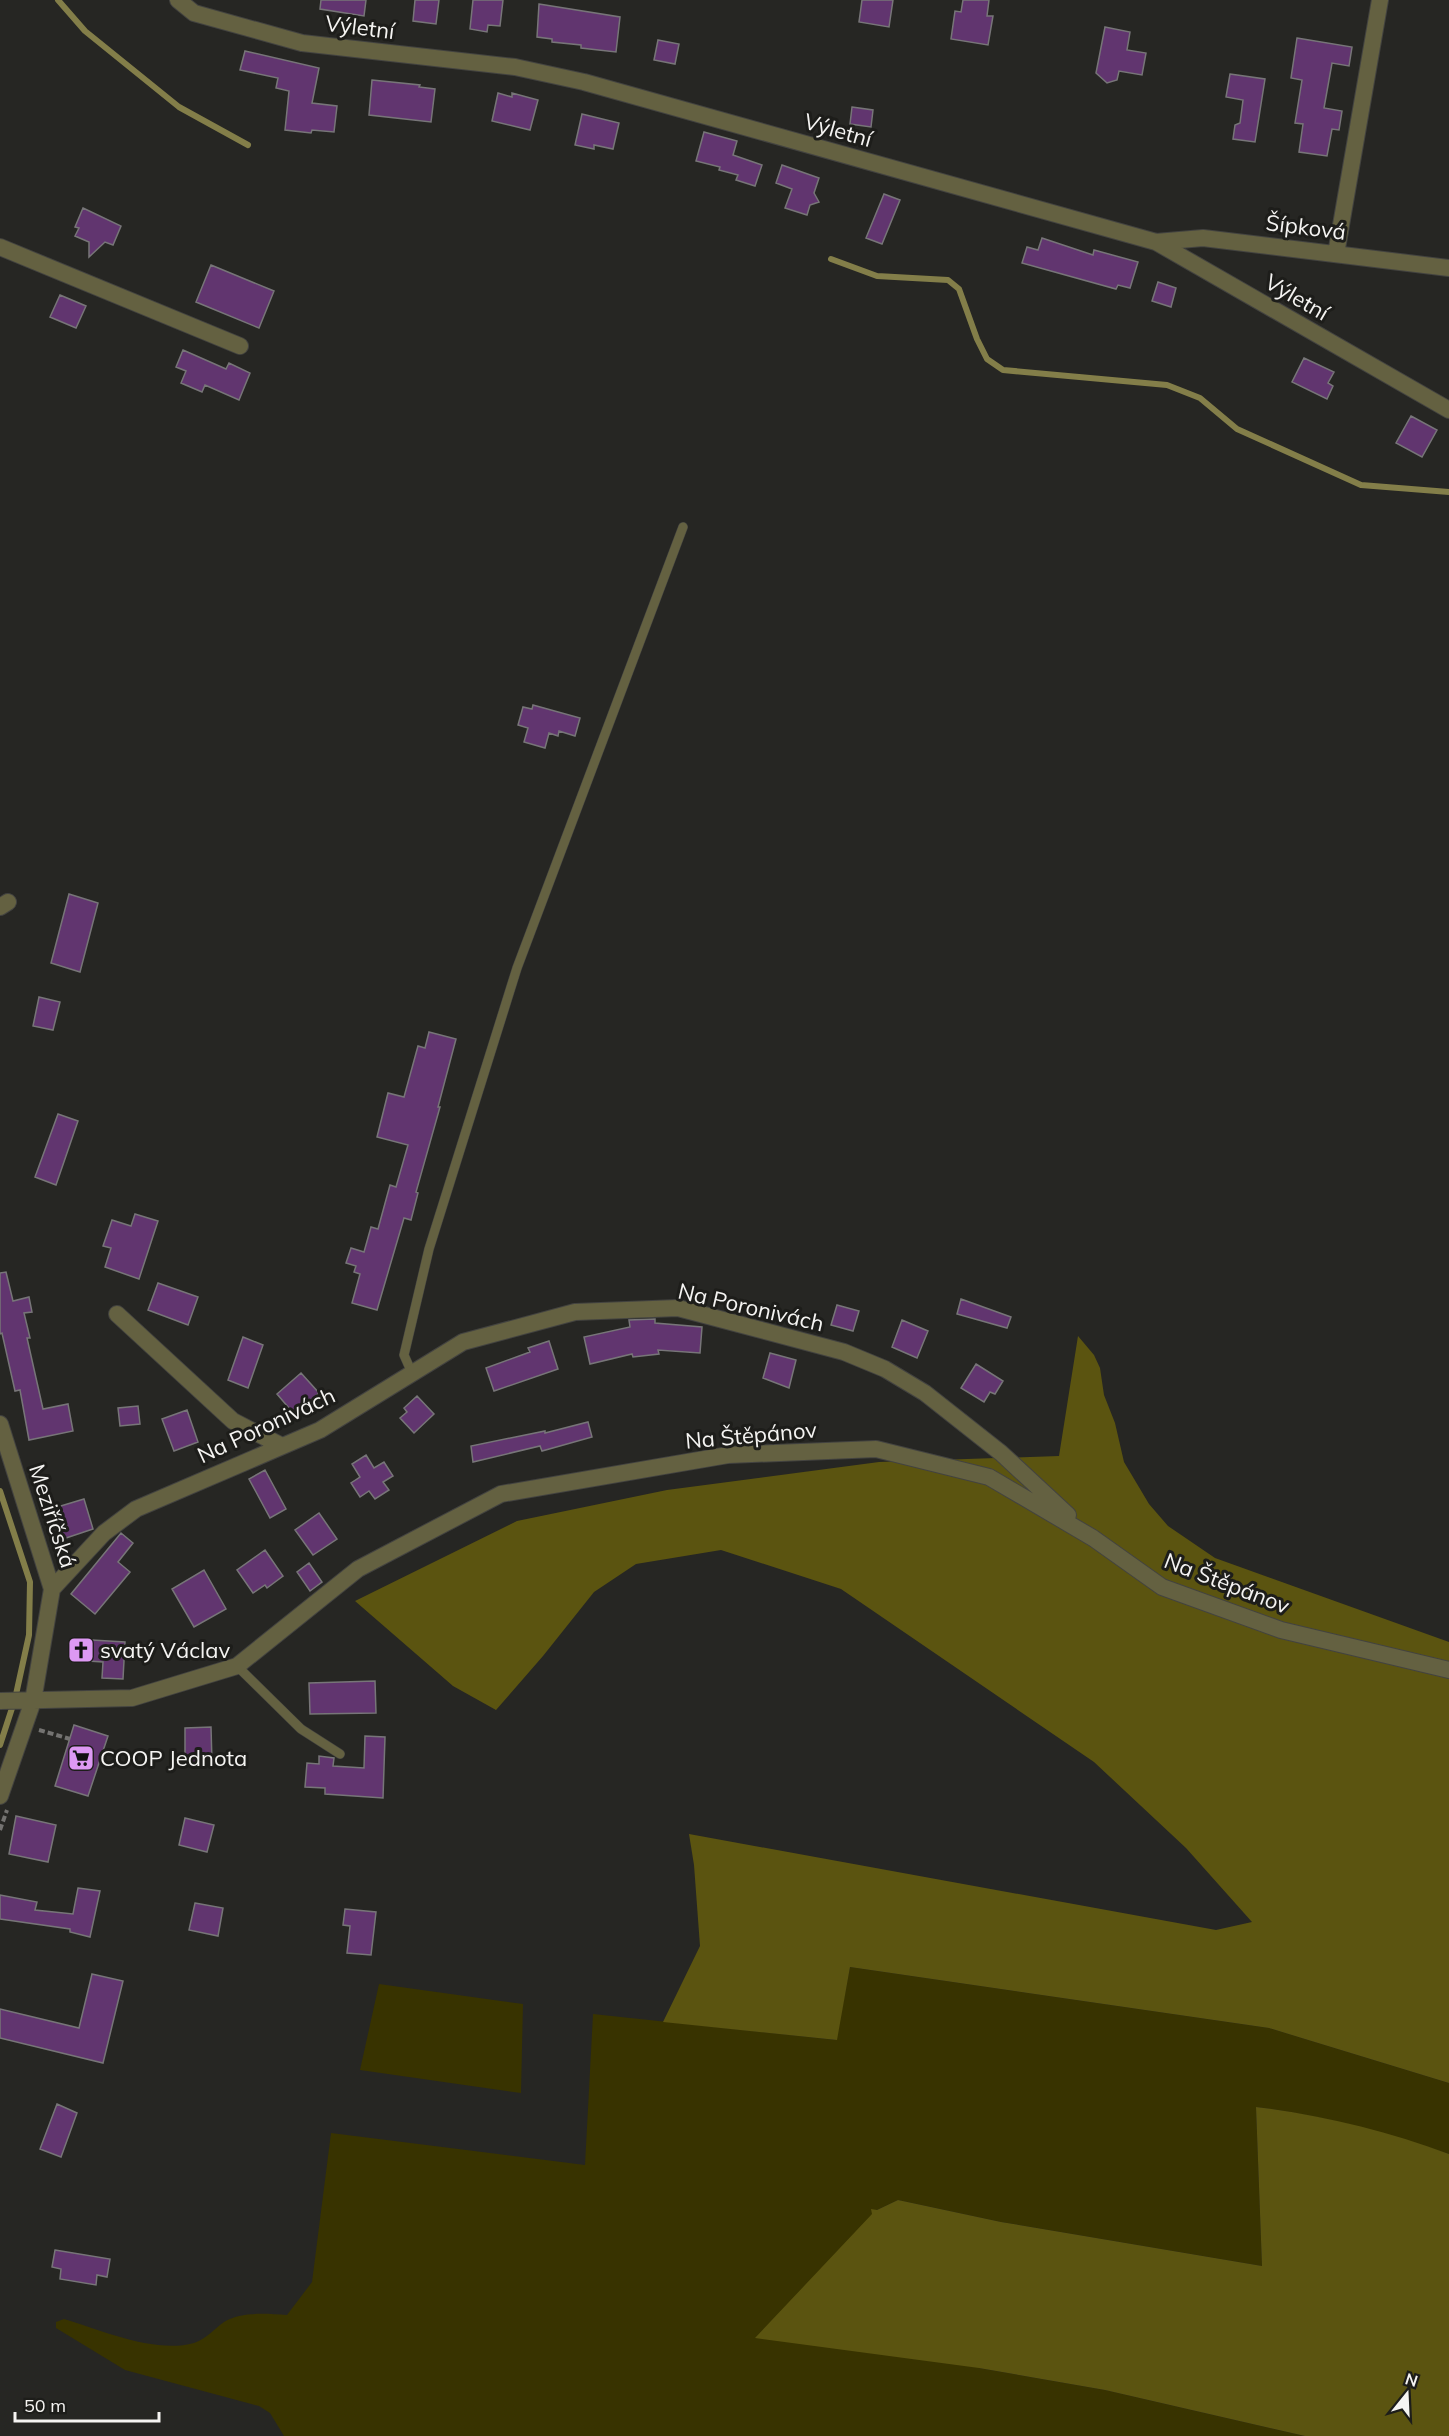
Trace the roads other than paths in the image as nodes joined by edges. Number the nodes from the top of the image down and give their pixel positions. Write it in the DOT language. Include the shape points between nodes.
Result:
graph roads {
  1 [pos="178,0"];
  2 [pos="1380,0"];
  3 [pos="1156,242"];
  4 [pos="0,247"];
  5 [pos="1336,254"];
  6 [pos="1449,268"];
  7 [pos="240,346"];
  8 [pos="1449,410"];
  9 [pos="683,527"];
  10 [pos="117,1314"];
  11 [pos="412,1373"];
  12 [pos="0,1424"];
  13 [pos="282,1446"];
  14 [pos="1093,1538"];
  15 [pos="52,1589"];
  16 [pos="237,1666"];
  17 [pos="1449,1670"];
  18 [pos="16,1701"];
  19 [pos="340,1754"];
  20 [pos="0,1796"];
  1 -- 3 [label="street, Výletní" via="194,13 302,43 514,67 584,82"];
  2 -- 5 [label="street"];
  3 -- 5 [label="street, Šípková" via="1203,238"];
  3 -- 8 [label="street, Výletní"];
  4 -- 7 [label="street"];
  5 -- 6 [label="street, Šípková"];
  9 -- 11 [label="lane" via="517,968 429,1249 404,1355"];
  10 -- 13 [label="street" via="233,1421"];
  11 -- 13 [label="street, Na Poronivách" via="320,1430"];
  11 -- 14 [label="street, Na Poronivách" via="463,1342 575,1312 678,1308 844,1352 885,1369 925,1393 1000,1453"];
  12 -- 15 [label="street, Meziříčská"];
  13 -- 15 [label="street, Na Poronivách" via="136,1509 104,1533"];
  14 -- 16 [label="street, Na Štěpánov" via="989,1477 876,1449 728,1455 501,1494 358,1569"];
  14 -- 17 [label="street, Na Štěpánov" via="1162,1587 1281,1630"];
  15 -- 18 [label="street, Meziříčská"];
  16 -- 18 [label="street, Na Štěpánov" via="132,1698"];
  16 -- 19 [label="lane" via="301,1729"];
  18 -- 20 [label="street, Meziříčská"];
}
